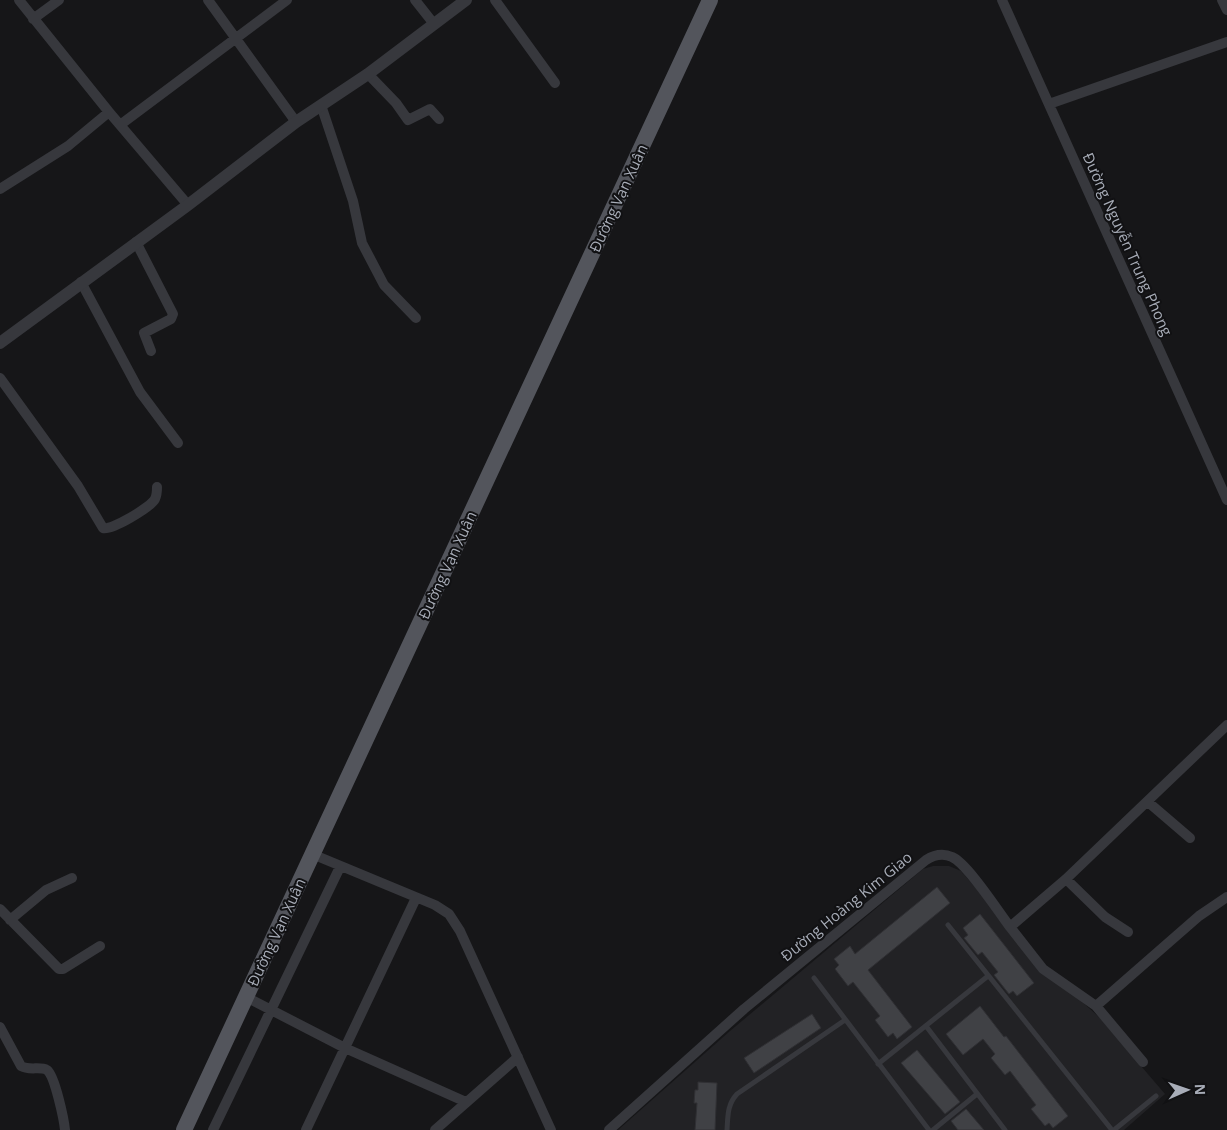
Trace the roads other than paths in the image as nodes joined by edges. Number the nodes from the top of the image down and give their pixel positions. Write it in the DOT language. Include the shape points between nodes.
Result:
graph roads {
  1 [pos="19,0"];
  2 [pos="59,0"];
  3 [pos="208,0"];
  4 [pos="287,0"];
  5 [pos="415,0"];
  6 [pos="466,0"];
  7 [pos="495,0"];
  8 [pos="710,0"];
  9 [pos="1002,0"];
  10 [pos="1222,0"];
  11 [pos="1227,10"];
  12 [pos="33,19"];
  13 [pos="434,24"];
  14 [pos="235,37"];
  15 [pos="1227,42"];
  16 [pos="368,74"];
  17 [pos="555,83"];
  18 [pos="1049,104"];
  19 [pos="322,105"];
  20 [pos="109,112"];
  21 [pos="439,119"];
  22 [pos="296,122"];
  23 [pos="120,125"];
  24 [pos="1,186"];
  25 [pos="188,205"];
  26 [pos="136,242"];
  27 [pos="81,282"];
  28 [pos="416,318"];
  29 [pos="0,342"];
  30 [pos="151,351"];
  31 [pos="0,378"];
  32 [pos="178,443"];
  33 [pos="157,487"];
  34 [pos="1227,500"];
  35 [pos="1227,725"];
  36 [pos="1148,802"];
  37 [pos="1190,838"];
  38 [pos="312,854"];
  39 [pos="340,867"];
  40 [pos="72,878"];
  41 [pos="1066,879"];
  42 [pos="1227,897"];
  43 [pos="416,898"];
  44 [pos="0,909"];
  45 [pos="10,920"];
  46 [pos="948,926"];
  47 [pos="1010,927"];
  48 [pos="1128,932"];
  49 [pos="100,946"];
  50 [pos="988,976"];
  51 [pos="814,978"];
  52 [pos="246,997"];
  53 [pos="1096,1006"];
  54 [pos="271,1010"];
  55 [pos="845,1020"];
  56 [pos="926,1026"];
  57 [pos="0,1027"];
  58 [pos="345,1048"];
  59 [pos="518,1057"];
  60 [pos="1143,1062"];
  61 [pos="878,1064"];
  62 [pos="977,1094"];
  63 [pos="1156,1096"];
  64 [pos="466,1102"];
  65 [pos="547,1128"];
  66 [pos="65,1130"];
  67 [pos="184,1130"];
  68 [pos="213,1130"];
  69 [pos="306,1130"];
  70 [pos="435,1130"];
  71 [pos="609,1130"];
  72 [pos="727,1130"];
  73 [pos="931,1130"];
  74 [pos="1006,1130"];
  75 [pos="1113,1130"];
  1 -- 12 [label="street"];
  2 -- 12 [label="street"];
  3 -- 14 [label="street"];
  4 -- 14 [label="street"];
  5 -- 13 [label="street"];
  6 -- 13 [label="street"];
  7 -- 17 [label="street"];
  8 -- 38 [label="main road, Đường Vạn Xuân"];
  9 -- 18 [label="street, Đường Nguyễn Trung Phong"];
  10 -- 11 [label="street"];
  12 -- 20 [label="street"];
  13 -- 16 [label="street"];
  14 -- 22 [label="street"];
  14 -- 23 [label="street"];
  15 -- 18 [label="street"];
  16 -- 19 [label="street"];
  16 -- 21 [label="street" via="408,120 430,109"];
  18 -- 34 [label="street, Đường Nguyễn Trung Phong"];
  19 -- 22 [label="street"];
  19 -- 28 [label="street" via="353,201 362,243 384,285"];
  20 -- 23 [label="street"];
  20 -- 24 [label="street" via="68,146"];
  22 -- 25 [label="street"];
  23 -- 25 [label="street"];
  25 -- 26 [label="street"];
  26 -- 27 [label="street"];
  26 -- 30 [label="street" via="173,314 171,319 144,333"];
  27 -- 29 [label="street"];
  27 -- 32 [label="street" via="140,392"];
  31 -- 33 [label="street" via="78,486 103,528 112,528 151,503 156,497"];
  35 -- 36 [label="street"];
  36 -- 37 [label="street"];
  36 -- 41 [label="street"];
  38 -- 39 [label="street"];
  38 -- 52 [label="main road, Đường Vạn Xuân"];
  39 -- 43 [label="street"];
  39 -- 54 [label="street"];
  40 -- 45 [label="street" via="46,890"];
  41 -- 47 [label="street"];
  41 -- 48 [label="street" via="1105,917"];
  42 -- 53 [label="street" via="1199,916"];
  43 -- 58 [label="street"];
  43 -- 59 [label="street" via="449,914 460,931"];
  44 -- 45 [label="street"];
  45 -- 49 [label="street" via="59,969"];
  46 -- 50 [label="lane"];
  47 -- 53 [label="street, Đường Hoàng Kim Giao" via="1042,969"];
  47 -- 71 [label="street, Đường Hoàng Kim Giao" via="962,862 944,855 930,858 744,1009"];
  50 -- 56 [label="lane"];
  50 -- 75 [label="lane"];
  51 -- 55 [label="lane"];
  52 -- 54 [label="street"];
  52 -- 67 [label="main road, Đường Vạn Xuân"];
  53 -- 60 [label="street, Đường Hoàng Kim Giao"];
  54 -- 58 [label="street"];
  54 -- 68 [label="street"];
  55 -- 61 [label="lane"];
  55 -- 72 [label="lane" via="736,1094 728,1109"];
  56 -- 61 [label="lane"];
  56 -- 62 [label="lane"];
  57 -- 66 [label="street" via="21,1066 31,1070 44,1069 49,1073"];
  58 -- 64 [label="street"];
  58 -- 69 [label="street"];
  59 -- 64 [label="street"];
  59 -- 65 [label="street"];
  61 -- 73 [label="lane"];
  62 -- 73 [label="lane"];
  62 -- 74 [label="lane"];
  63 -- 75 [label="lane"];
  64 -- 70 [label="street"];
}
